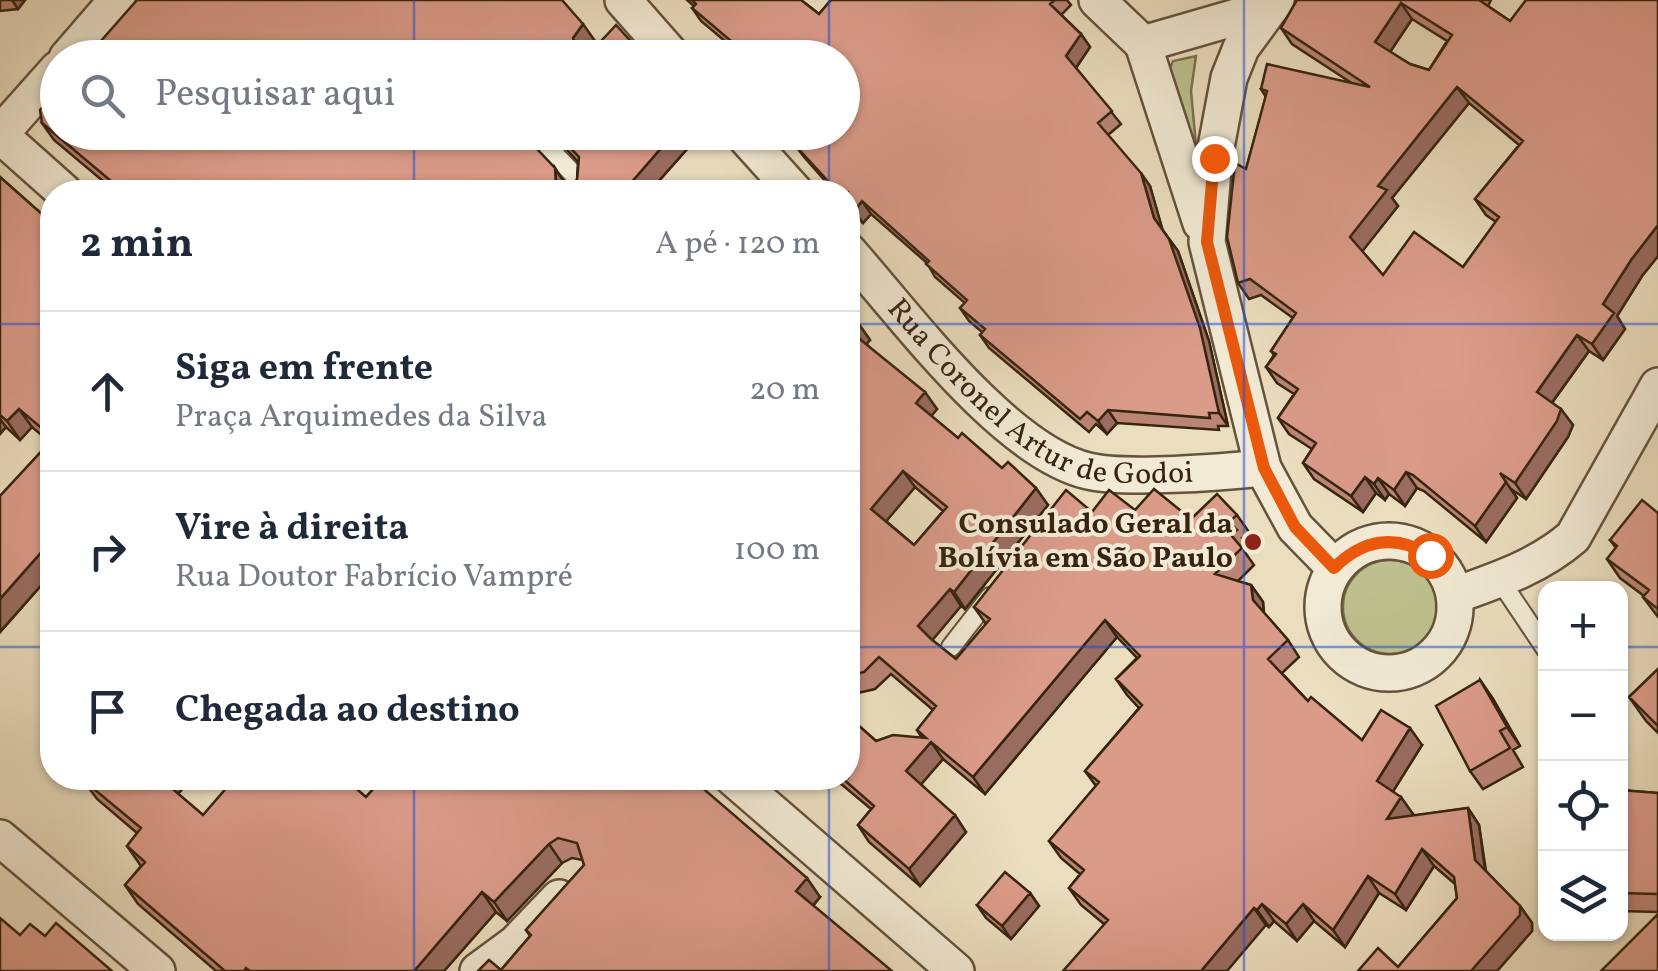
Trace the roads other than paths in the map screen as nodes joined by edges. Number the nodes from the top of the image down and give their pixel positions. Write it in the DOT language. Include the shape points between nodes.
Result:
graph roads {
  1 [pos="118,0"];
  2 [pos="1097,0"];
  3 [pos="1273,4"];
  4 [pos="628,14"];
  5 [pos="84,40"];
  6 [pos="655,40"];
  7 [pos="1143,44"];
  8 [pos="40,89"];
  9 [pos="0,135"];
  10 [pos="550,150"];
  11 [pos="757,150"];
  12 [pos="51,180"];
  13 [pos="578,180"];
  14 [pos="784,180"];
  15 [pos="1207,242"];
  16 [pos="860,264"];
  17 [pos="1658,386"];
  18 [pos="1264,468"];
  19 [pos="1334,568"];
  20 [pos="1499,579"];
  21 [pos="998,587"];
  22 [pos="1456,594"];
  23 [pos="1538,637"];
  24 [pos="951,647"];
  25 [pos="747,790"];
  26 [pos="0,838"];
  27 [pos="577,878"];
  28 [pos="156,971"];
  29 [pos="478,971"];
  30 [pos="956,971"];
  1 -- 5 [label="street"];
  2 -- 7 [label="street"];
  3 -- 7 [label="street"];
  3 -- 15 [label="street" via="1240,48 1229,78"];
  4 -- 6 [label="street"];
  7 -- 15 [label="street"];
  8 -- 9 [label="street"];
  9 -- 12 [label="street"];
  10 -- 13 [label="lane"];
  11 -- 14 [label="street"];
  15 -- 18 [label="street"];
  16 -- 18 [label="street, Rua Coronel Artur de Godoi" via="996,414 1083,481"];
  17 -- 20 [label="street" via="1572,537"];
  18 -- 19 [label="street" via="1295,527"];
  19 -- 22 [label="street" via="1360,547 1396,541 1430,555"];
  19 -- 22 [label="street" via="1324,597 1325,627 1347,659 1382,674 1401,673 1434,656 1454,624"];
  20 -- 22 [label="street"];
  20 -- 23 [label="lane"];
  21 -- 24 [label="lane"];
  25 -- 30 [label="street"];
  26 -- 28 [label="street"];
  27 -- 29 [label="street" via="516,943"];
}
